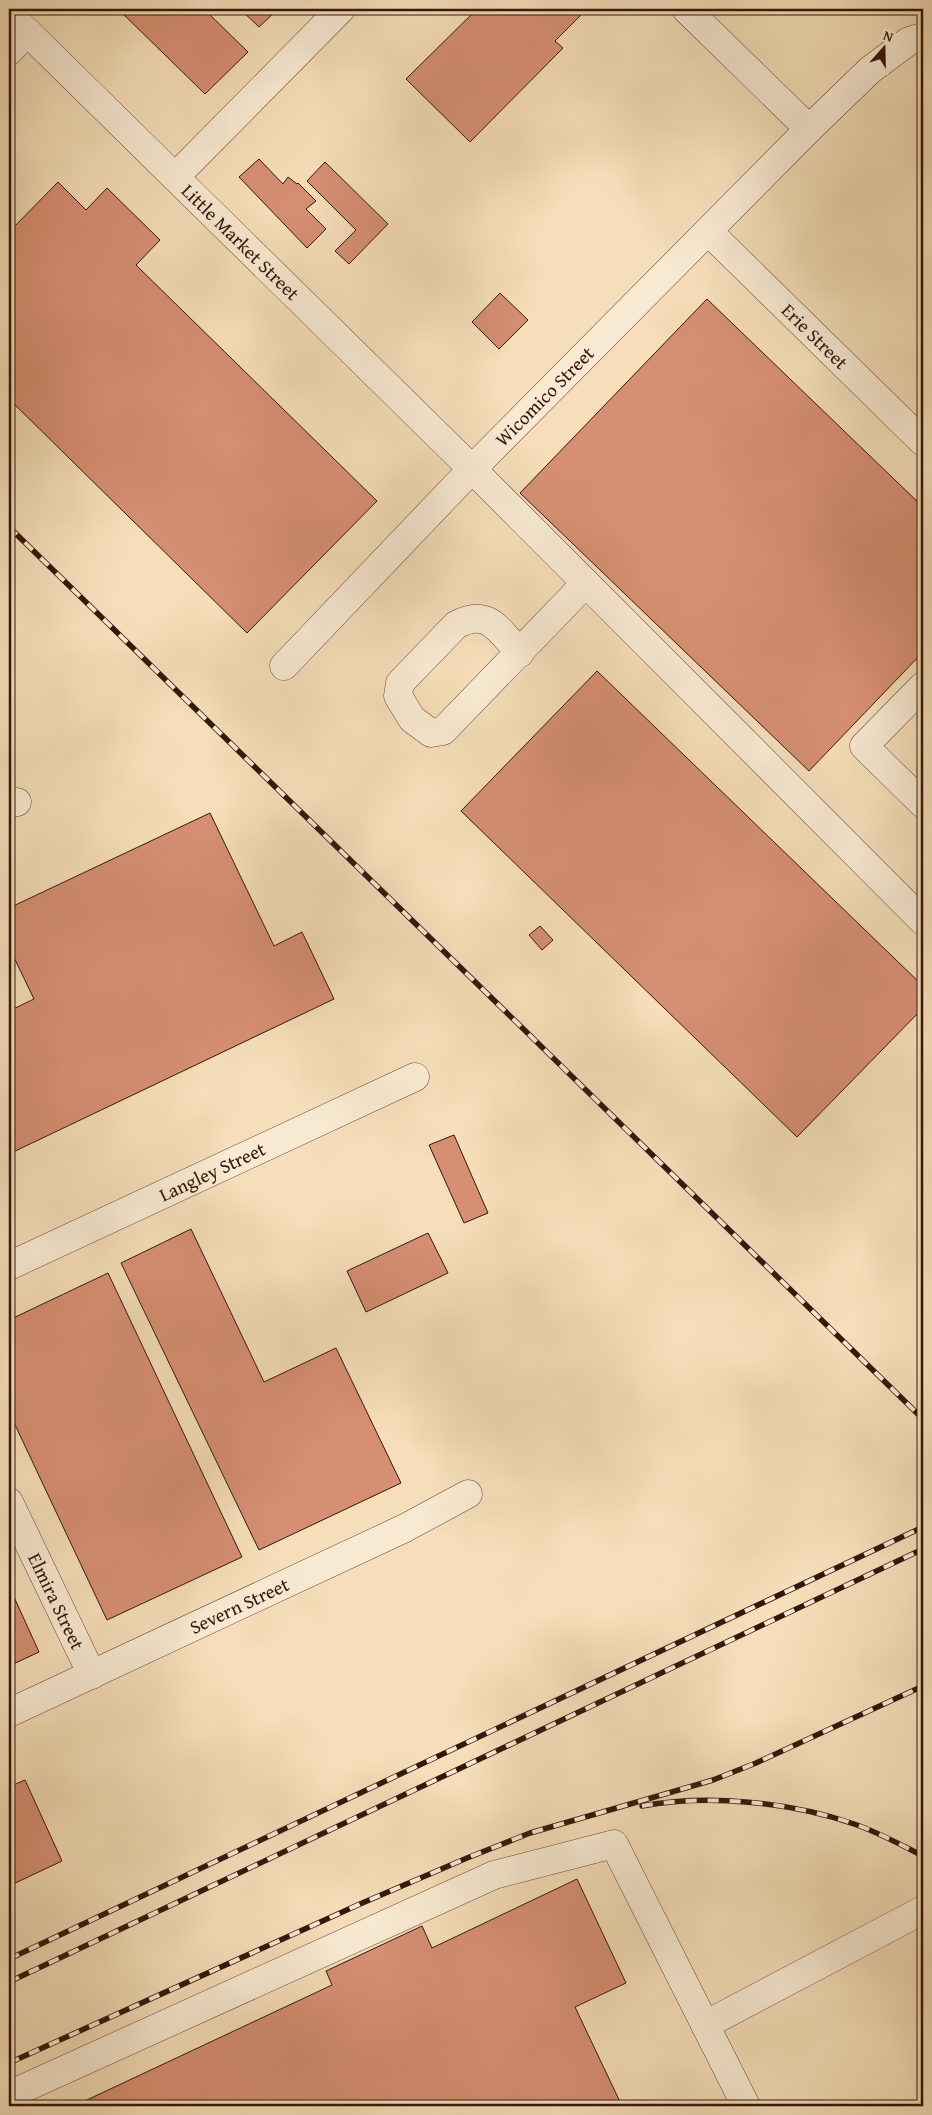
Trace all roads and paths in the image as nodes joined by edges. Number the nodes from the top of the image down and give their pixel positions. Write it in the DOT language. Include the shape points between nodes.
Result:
graph roads {
  1 [pos="341,9"];
  2 [pos="686,9"];
  3 [pos="18,23"];
  4 [pos="923,37"];
  5 [pos="9,51"];
  6 [pos="809,129"];
  7 [pos="175,177"];
  8 [pos="708,231"];
  9 [pos="923,442"];
  10 [pos="472,469"];
  11 [pos="586,583"];
  12 [pos="520,653"];
  13 [pos="284,666"];
  14 [pos="923,686"];
  15 [pos="923,804"];
  16 [pos="923,921"];
  17 [pos="415,1077"];
  18 [pos="9,1266"];
  19 [pos="468,1494"];
  20 [pos="9,1502"];
  21 [pos="92,1674"];
  22 [pos="9,1713"];
  23 [pos="923,1910"];
  24 [pos="705,2025"];
  25 [pos="9,2095"];
  26 [pos="746,2106"];
  1 -- 7 [label="street"];
  2 -- 6 [label="street"];
  3 -- 5 [label="street"];
  3 -- 7 [label="street, Little Market Street"];
  4 -- 6 [label="street, Wicomico Street" via="909,41 870,70"];
  6 -- 8 [label="street, Wicomico Street"];
  7 -- 10 [label="street, Little Market Street"];
  8 -- 9 [label="street, Erie Street"];
  8 -- 10 [label="street, Wicomico Street"];
  10 -- 11 [label="street, Little Market Street"];
  10 -- 13 [label="street, Wicomico Street"];
  11 -- 12 [label="street"];
  11 -- 16 [label="street, Little Market Street"];
  14 -- 15 [label="street" via="864,746"];
  17 -- 18 [label="street, Langley Street"];
  19 -- 21 [label="street, Severn Street" via="405,1528"];
  20 -- 21 [label="street, Elmira Street"];
  21 -- 22 [label="street, Severn Street"];
  23 -- 24 [label="street"];
  24 -- 25 [label="street" via="614,1844 494,1876"];
  24 -- 26 [label="street"];
}
